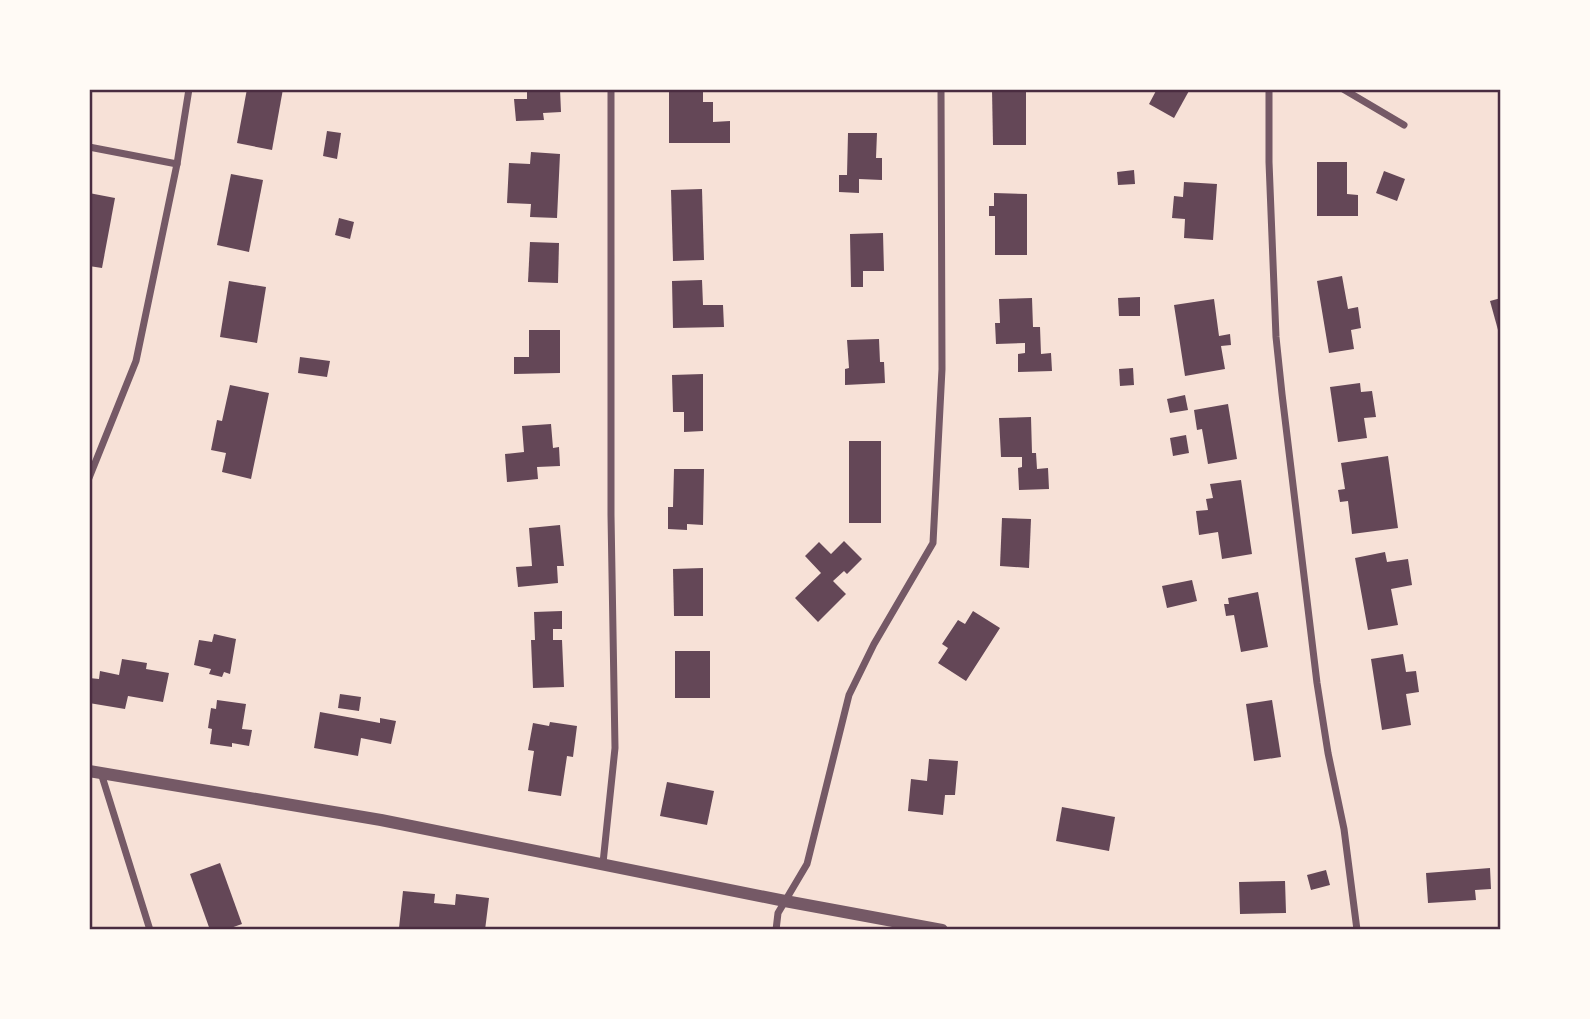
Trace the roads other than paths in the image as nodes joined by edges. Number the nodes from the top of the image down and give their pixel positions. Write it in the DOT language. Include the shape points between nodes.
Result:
graph roads {
  1 [pos="189,89"];
  2 [pos="611,89"];
  3 [pos="941,89"];
  4 [pos="1269,89"];
  5 [pos="1343,89"];
  6 [pos="1404,125"];
  7 [pos="89,147"];
  8 [pos="177,164"];
  9 [pos="89,478"];
  10 [pos="95,772"];
  11 [pos="603,863"];
  12 [pos="785,901"];
  13 [pos="150,930"];
  14 [pos="776,930"];
  15 [pos="942,930"];
  16 [pos="1357,930"];
  1 -- 8 [label="street"];
  2 -- 11 [label="street" via="615,748"];
  3 -- 12 [label="street" via="942,369 933,543 849,695 807,864"];
  4 -- 16 [label="street" via="1276,337 1317,683"];
  5 -- 6 [label="street"];
  7 -- 8 [label="street"];
  8 -- 9 [label="street" via="136,362"];
  10 -- 11 [label="street"];
  10 -- 13 [label="street"];
  11 -- 12 [label="street"];
  12 -- 14 [label="street"];
  12 -- 15 [label="street"];
}
